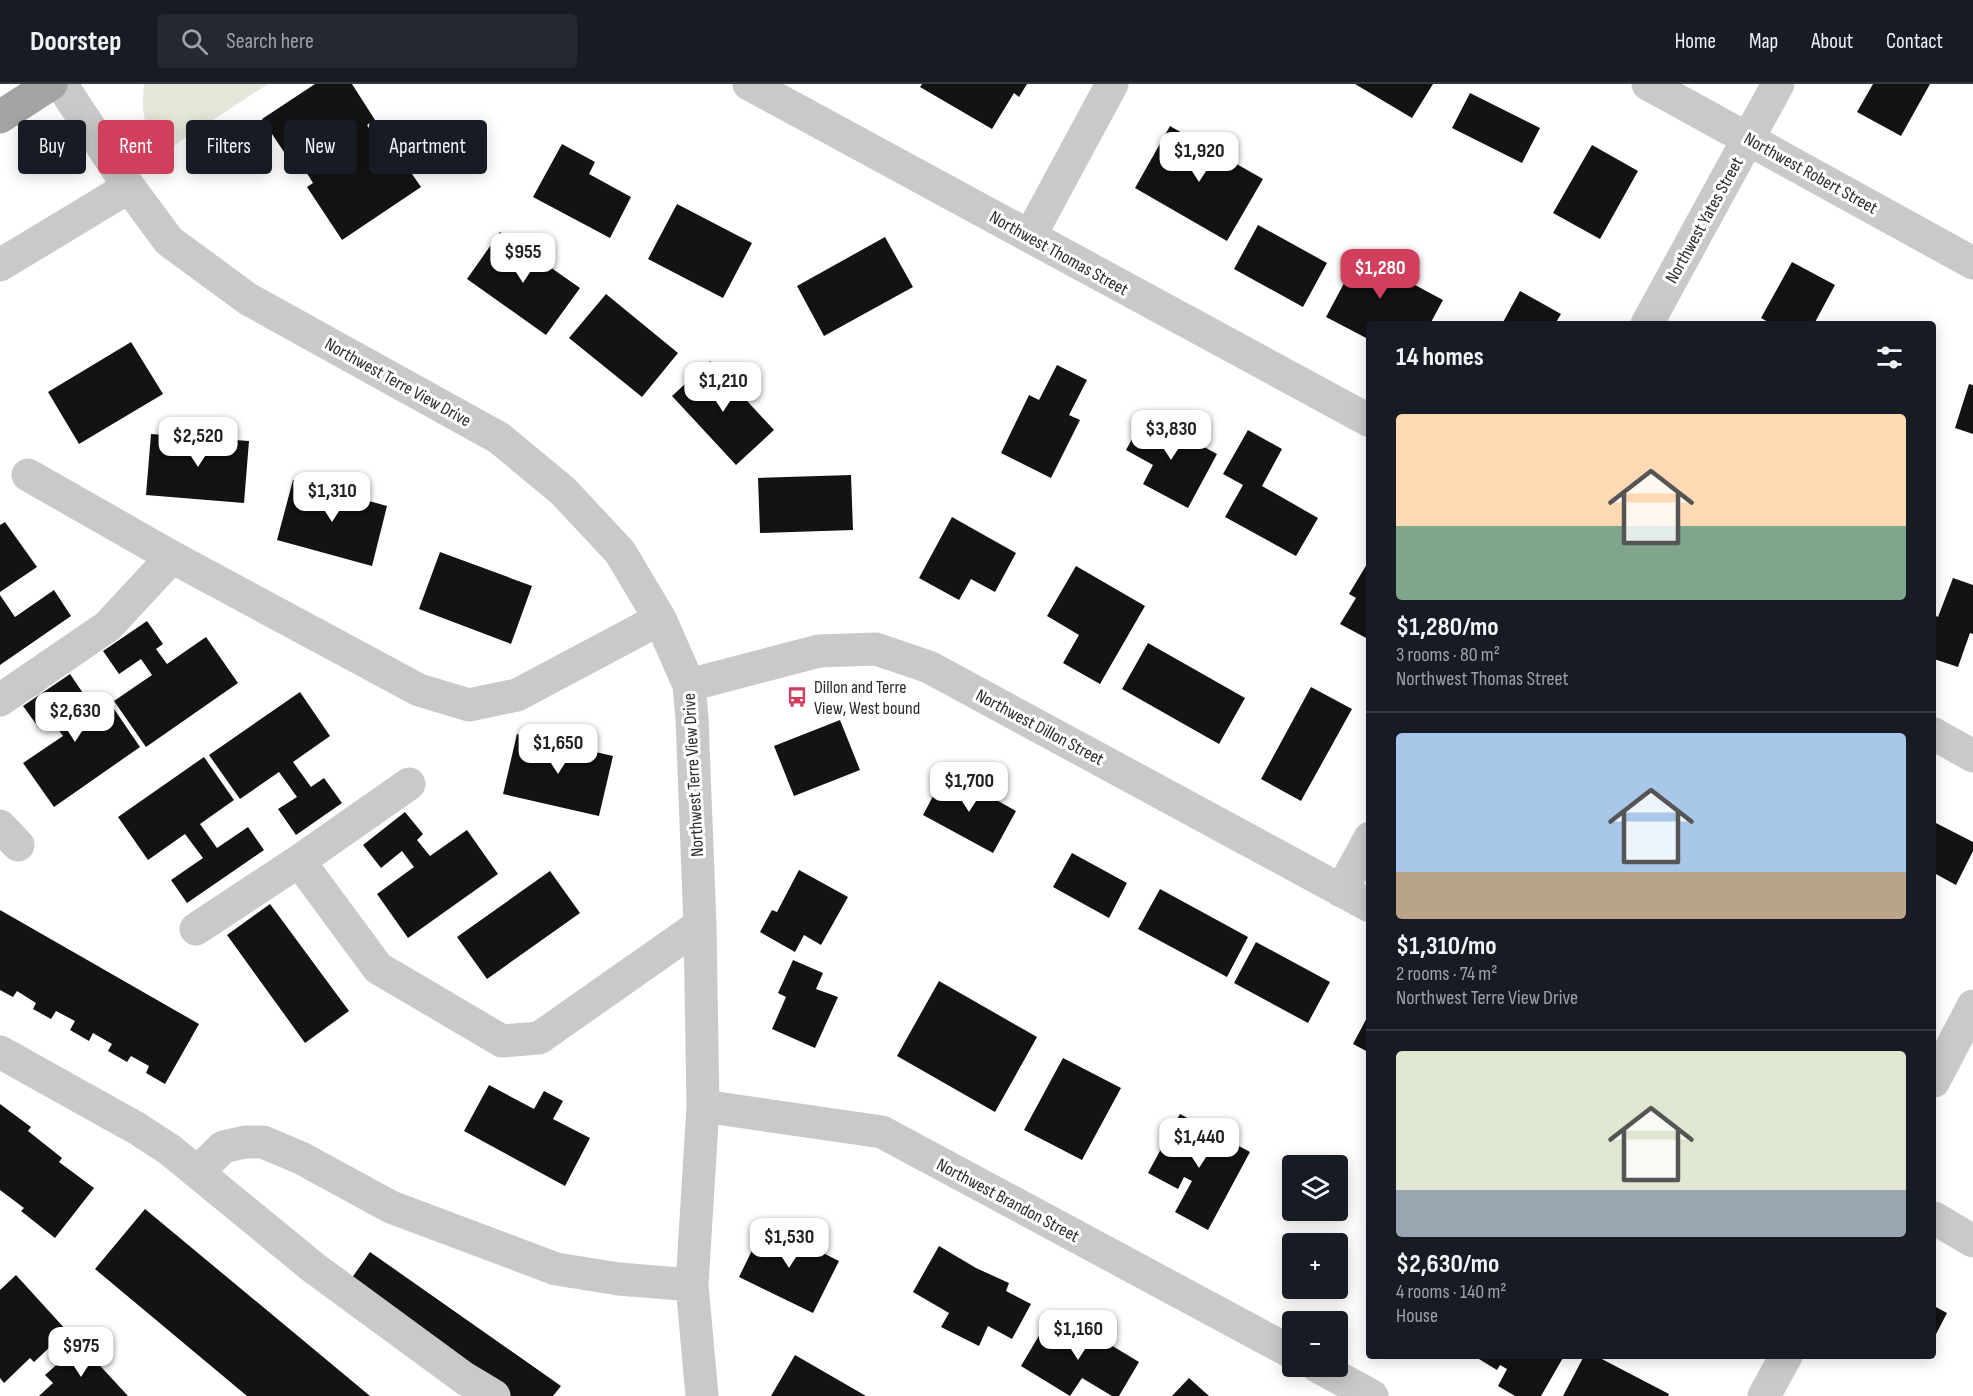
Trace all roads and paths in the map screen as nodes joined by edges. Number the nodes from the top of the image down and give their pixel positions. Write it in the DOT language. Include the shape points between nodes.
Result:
graph roads {
  1 [pos="51,84"];
  2 [pos="61,84"];
  3 [pos="749,84"];
  4 [pos="1112,84"];
  5 [pos="1648,84"];
  6 [pos="1778,84"];
  7 [pos="0,117"];
  8 [pos="1748,138"];
  9 [pos="129,187"];
  10 [pos="1030,236"];
  11 [pos="1973,263"];
  12 [pos="0,265"];
  13 [pos="1649,321"];
  14 [pos="1366,419"];
  15 [pos="27,475"];
  16 [pos="172,557"];
  17 [pos="660,620"];
  18 [pos="689,685"];
  19 [pos="0,700"];
  20 [pos="1936,735"];
  21 [pos="1973,756"];
  22 [pos="409,784"];
  23 [pos="1366,845"];
  24 [pos="299,861"];
  25 [pos="1341,891"];
  26 [pos="1366,904"];
  27 [pos="700,925"];
  28 [pos="196,929"];
  29 [pos="1973,1006"];
  30 [pos="0,1052"];
  31 [pos="1936,1077"];
  32 [pos="703,1106"];
  33 [pos="198,1172"];
  34 [pos="1936,1219"];
  35 [pos="1973,1241"];
  36 [pos="692,1285"];
  37 [pos="1282,1347"];
  38 [pos="1784,1359"];
  39 [pos="1337,1377"];
  40 [pos="465,1387"];
  41 [pos="494,1396"];
  42 [pos="702,1396"];
  43 [pos="1372,1396"];
  44 [pos="1764,1396"];
  1 -- 7 [label="main road"];
  2 -- 9 [label="street, Northwest Terre View Drive"];
  3 -- 10 [label="street, Northwest Thomas Street"];
  4 -- 10 [label="street"];
  5 -- 8 [label="street, Northwest Robert Street"];
  6 -- 8 [label="street, Northwest Yates Street"];
  8 -- 11 [label="street, Northwest Robert Street"];
  8 -- 13 [label="street, Northwest Yates Street"];
  9 -- 12 [label="street"];
  9 -- 17 [label="street, Northwest Terre View Drive" via="169,241 248,299 499,438 563,491 620,552"];
  10 -- 14 [label="street, Northwest Thomas Street"];
  15 -- 16 [label="street"];
  16 -- 17 [label="street" via="419,690 469,705 516,695"];
  16 -- 19 [label="street" via="108,626"];
  17 -- 18 [label="street, Northwest Terre View Drive"];
  18 -- 25 [label="street, Northwest Dillon Street" via="819,651 876,649 929,667"];
  18 -- 27 [label="street, Northwest Terre View Drive"];
  20 -- 21 [label="street"];
  22 -- 24 [label="street"];
  23 -- 25 [label="street"];
  24 -- 27 [label="street" via="378,968 502,1041 539,1038"];
  24 -- 28 [label="street"];
  25 -- 26 [label="street, Northwest Dillon Street"];
  27 -- 32 [label="street, Northwest Terre View Drive"];
  29 -- 31 [label="street"];
  30 -- 33 [label="street" via="138,1129"];
  32 -- 36 [label="street, Northwest Terre View Drive"];
  32 -- 37 [label="street, Northwest Brandon Street" via="882,1132"];
  33 -- 36 [label="street" via="223,1147 263,1142 391,1207 556,1269"];
  33 -- 40 [label="street"];
  34 -- 35 [label="street"];
  36 -- 42 [label="street, Northwest Terre View Drive"];
  38 -- 44 [label="street"];
  39 -- 43 [label="street"];
  40 -- 41 [label="street"];
}
